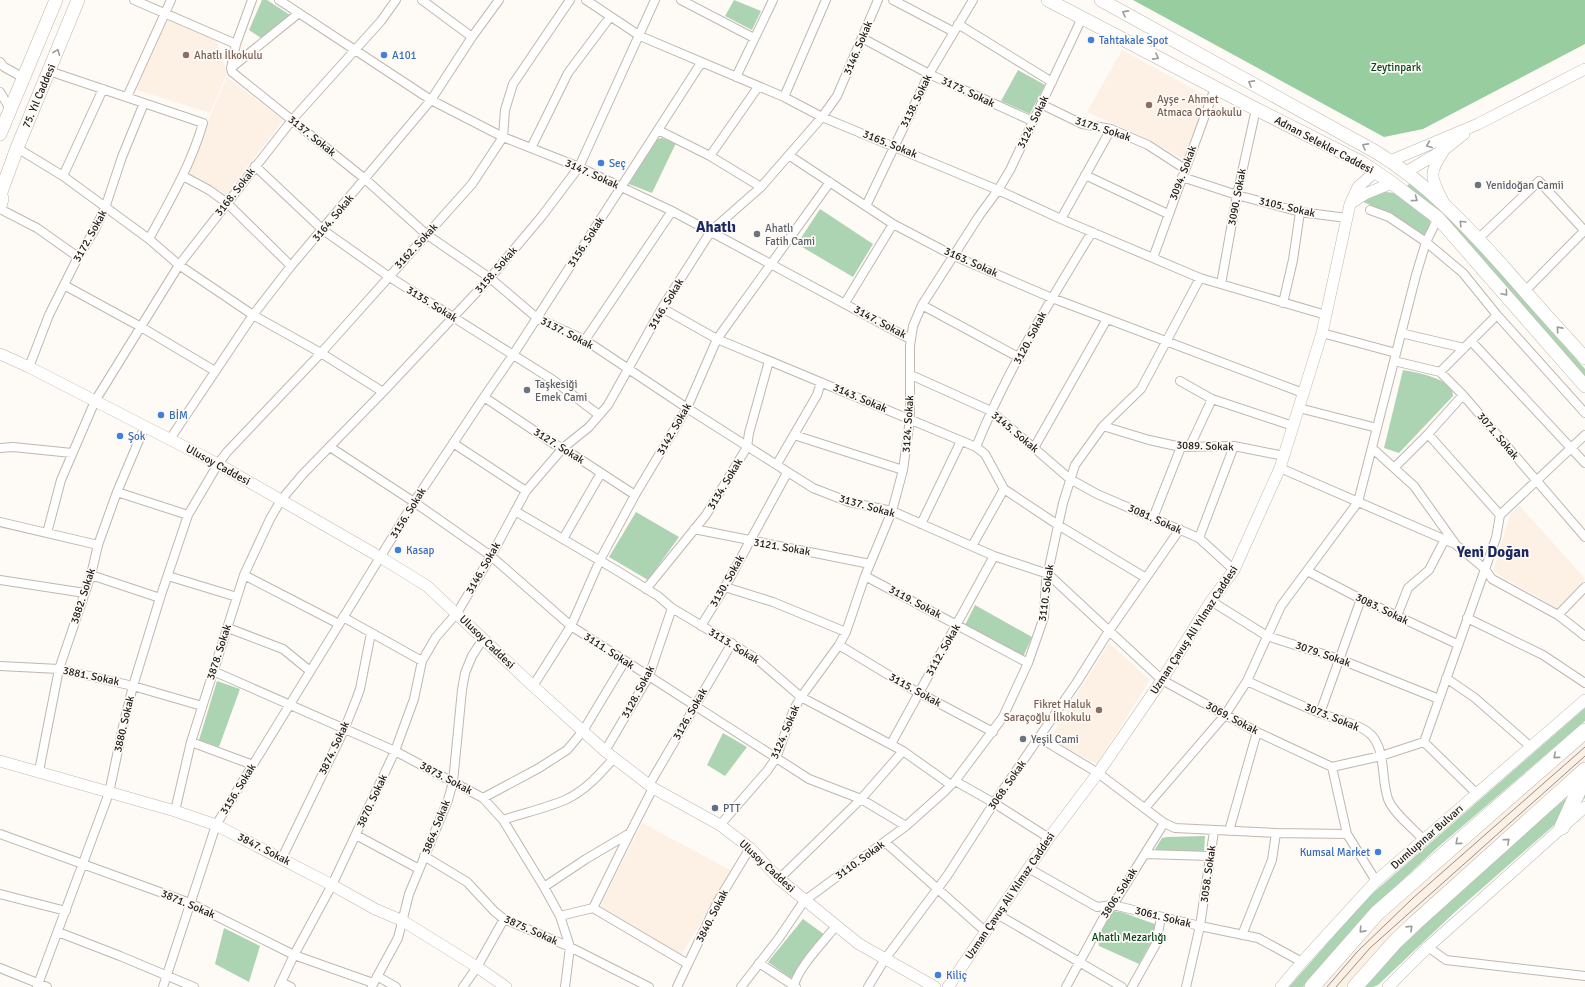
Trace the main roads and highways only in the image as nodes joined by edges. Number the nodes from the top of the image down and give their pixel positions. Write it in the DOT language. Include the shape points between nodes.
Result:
graph roads {
  1 [pos="56,0"];
  2 [pos="78,0"];
  3 [pos="1048,0"];
  4 [pos="1101,0"];
  5 [pos="0,134"];
  6 [pos="1390,161"];
  7 [pos="1376,172"];
  8 [pos="1406,172"];
  9 [pos="1392,183"];
  10 [pos="0,191"];
  11 [pos="0,206"];
  12 [pos="1585,358"];
  13 [pos="1585,386"];
  14 [pos="1585,731"];
  15 [pos="1585,770"];
  16 [pos="1585,776"];
  17 [pos="1562,826"];
  18 [pos="1312,987"];
  19 [pos="1355,987"];
  1 -- 5 [label="main road, 75. Yıl Caddesi"];
  10 -- 2 [label="main road, 75. Yıl Caddesi, one-way"];
  3 -- 7 [label="main road, Adnan Selekler Caddesi, one-way"];
  6 -- 4 [label="main road, Adnan Selekler Caddesi, one-way"];
  6 -- 7 [label="main road"];
  6 -- 8 [label="main road, Adnan Selekler Caddesi"];
  7 -- 9 [label="main road, Adnan Selekler Caddesi"];
  8 -- 9 [label="main road"];
  12 -- 8 [label="main road, Adnan Selekler Caddesi, one-way" via="1478,239 1445,205"];
  9 -- 13 [label="main road, Adnan Selekler Caddesi, one-way" via="1438,218"];
  10 -- 11 [label="main road"];
  14 -- 18 [label="highway, one-way" via="1377,913"];
  19 -- 15 [label="highway, one-way" via="1415,923"];
  16 -- 17 [label="highway"];
}
